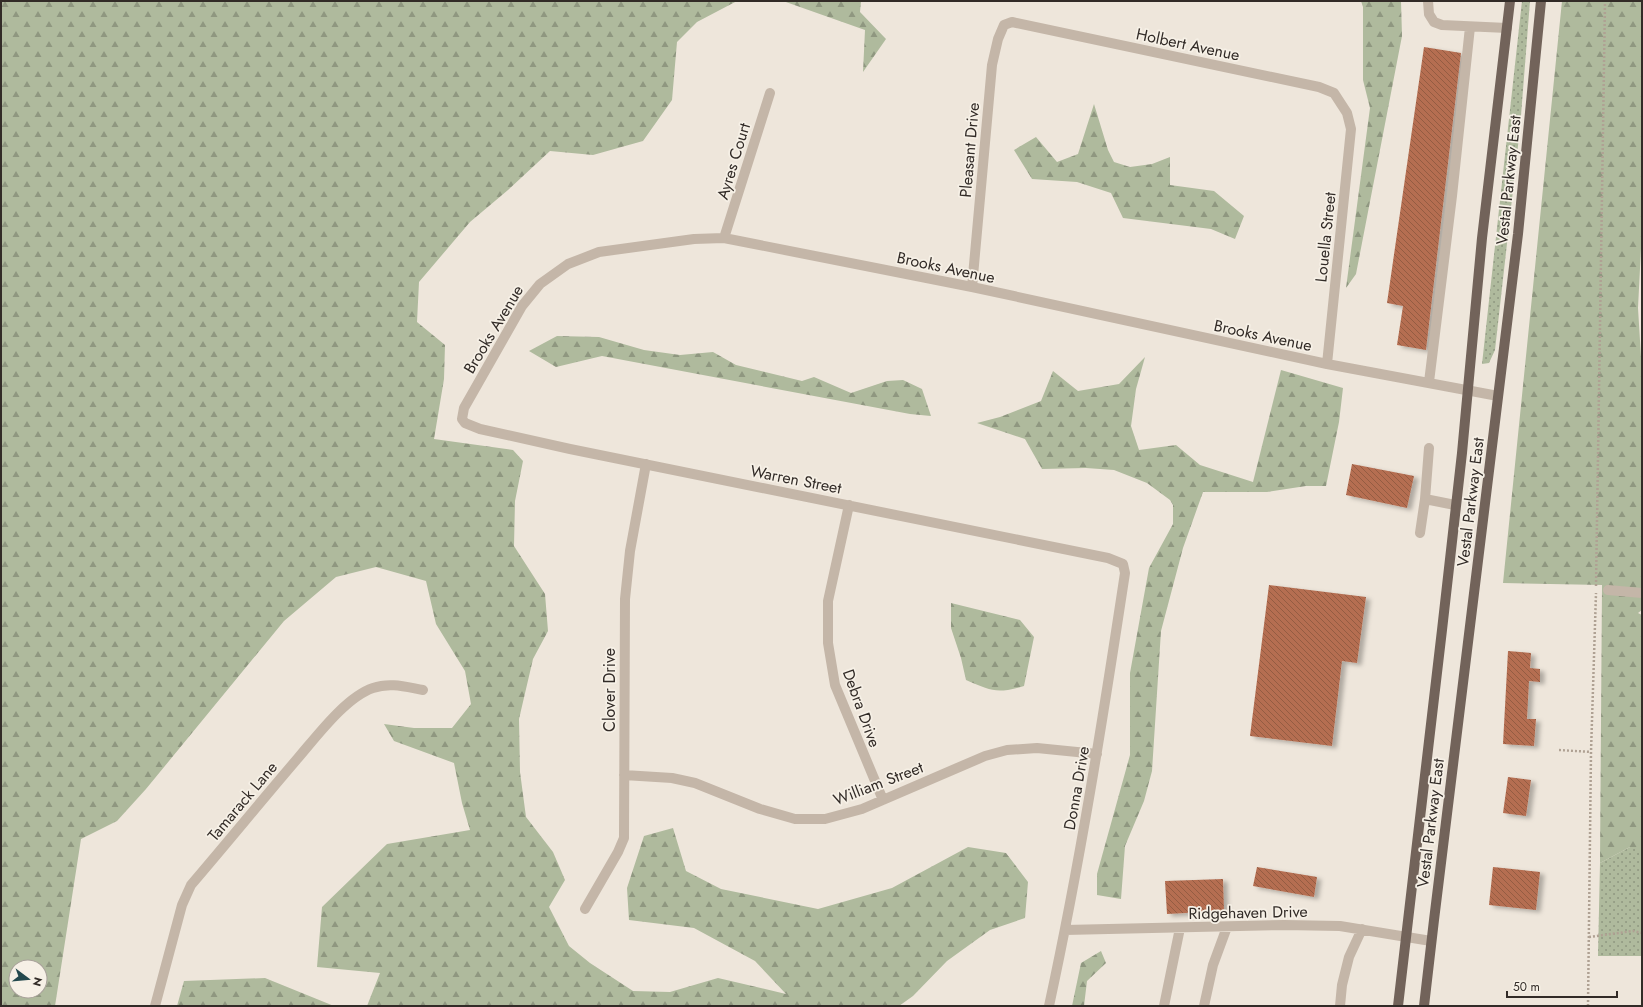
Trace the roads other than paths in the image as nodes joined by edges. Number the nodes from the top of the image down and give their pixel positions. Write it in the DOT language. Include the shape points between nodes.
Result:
graph roads {
  1 [pos="1428,1"];
  2 [pos="1510,1"];
  3 [pos="1541,1"];
  4 [pos="1012,22"];
  5 [pos="1470,27"];
  6 [pos="1507,28"];
  7 [pos="770,93"];
  8 [pos="1347,113"];
  9 [pos="724,238"];
  10 [pos="972,287"];
  11 [pos="1326,364"];
  12 [pos="1429,382"];
  13 [pos="1468,389"];
  14 [pos="1498,396"];
  15 [pos="463,412"];
  16 [pos="1429,448"];
  17 [pos="646,464"];
  18 [pos="1425,500"];
  19 [pos="1455,504"];
  20 [pos="849,505"];
  21 [pos="1420,533"];
  22 [pos="1125,573"];
  23 [pos="1608,590"];
  24 [pos="1642,593"];
  25 [pos="423,690"];
  26 [pos="1097,754"];
  27 [pos="624,775"];
  28 [pos="883,800"];
  29 [pos="584,909"];
  30 [pos="1227,927"];
  31 [pos="1180,928"];
  32 [pos="1362,929"];
  33 [pos="1065,930"];
  34 [pos="1405,936"];
  35 [pos="1431,941"];
  36 [pos="155,1006"];
  37 [pos="1049,1006"];
  38 [pos="1164,1006"];
  39 [pos="1204,1006"];
  40 [pos="1340,1006"];
  41 [pos="1398,1006"];
  42 [pos="1424,1006"];
  1 -- 5 [label="street" via="1429,14 1434,22"];
  2 -- 6 [label="main road, Vestal Parkway East"];
  3 -- 14 [label="main road, Vestal Parkway East" via="1518,234"];
  4 -- 8 [label="street, Holbert Avenue" via="1319,87 1334,93"];
  4 -- 10 [label="street, Pleasant Drive" via="1004,25 998,38 992,66"];
  5 -- 6 [label="street"];
  5 -- 12 [label="street"];
  6 -- 13 [label="main road, Vestal Parkway East" via="1482,238"];
  7 -- 9 [label="street, Ayres Court"];
  8 -- 11 [label="street, Louella Street" via="1351,129"];
  9 -- 10 [label="street, Brooks Avenue"];
  9 -- 15 [label="street, Brooks Avenue" via="694,239 599,252 568,264 540,284 522,306"];
  10 -- 11 [label="street, Brooks Avenue"];
  11 -- 12 [label="street, Brooks Avenue"];
  12 -- 13 [label="street, Brooks Avenue"];
  13 -- 14 [label="street, Brooks Avenue"];
  13 -- 19 [label="main road, Vestal Parkway East"];
  14 -- 35 [label="main road, Vestal Parkway East"];
  15 -- 17 [label="street, Warren Street" via="462,419 465,423 480,429"];
  16 -- 18 [label="street"];
  17 -- 20 [label="street, Warren Street"];
  17 -- 27 [label="street, Clover Drive" via="630,551 625,599"];
  18 -- 19 [label="street"];
  18 -- 21 [label="street"];
  19 -- 34 [label="main road, Vestal Parkway East"];
  20 -- 22 [label="street, Warren Street" via="1108,558 1123,564"];
  20 -- 28 [label="street, Debra Drive" via="828,601 828,643 835,685"];
  22 -- 26 [label="street, Donna Drive"];
  23 -- 24 [label="street"];
  25 -- 36 [label="street, Tamarack Lane" via="387,684 371,688 346,704 284,775 191,885 182,905"];
  26 -- 28 [label="street, William Street" via="1037,748 1007,750 985,756"];
  26 -- 33 [label="street, Donna Drive"];
  27 -- 28 [label="street, William Street" via="672,778 795,819 825,819 862,809"];
  27 -- 29 [label="street, Clover Drive" via="624,838"];
  30 -- 31 [label="street, Ridgehaven Drive"];
  30 -- 32 [label="street, Ridgehaven Drive" via="1340,926"];
  30 -- 39 [label="street" via="1213,965"];
  31 -- 33 [label="street, Ridgehaven Drive"];
  31 -- 38 [label="street"];
  32 -- 34 [label="street, Ridgehaven Drive"];
  32 -- 40 [label="street" via="1342,985"];
  33 -- 37 [label="street, Donna Drive"];
  34 -- 35 [label="street, Ridgehaven Drive"];
  34 -- 41 [label="main road, Vestal Parkway East"];
  35 -- 42 [label="main road, Vestal Parkway East"];
}
